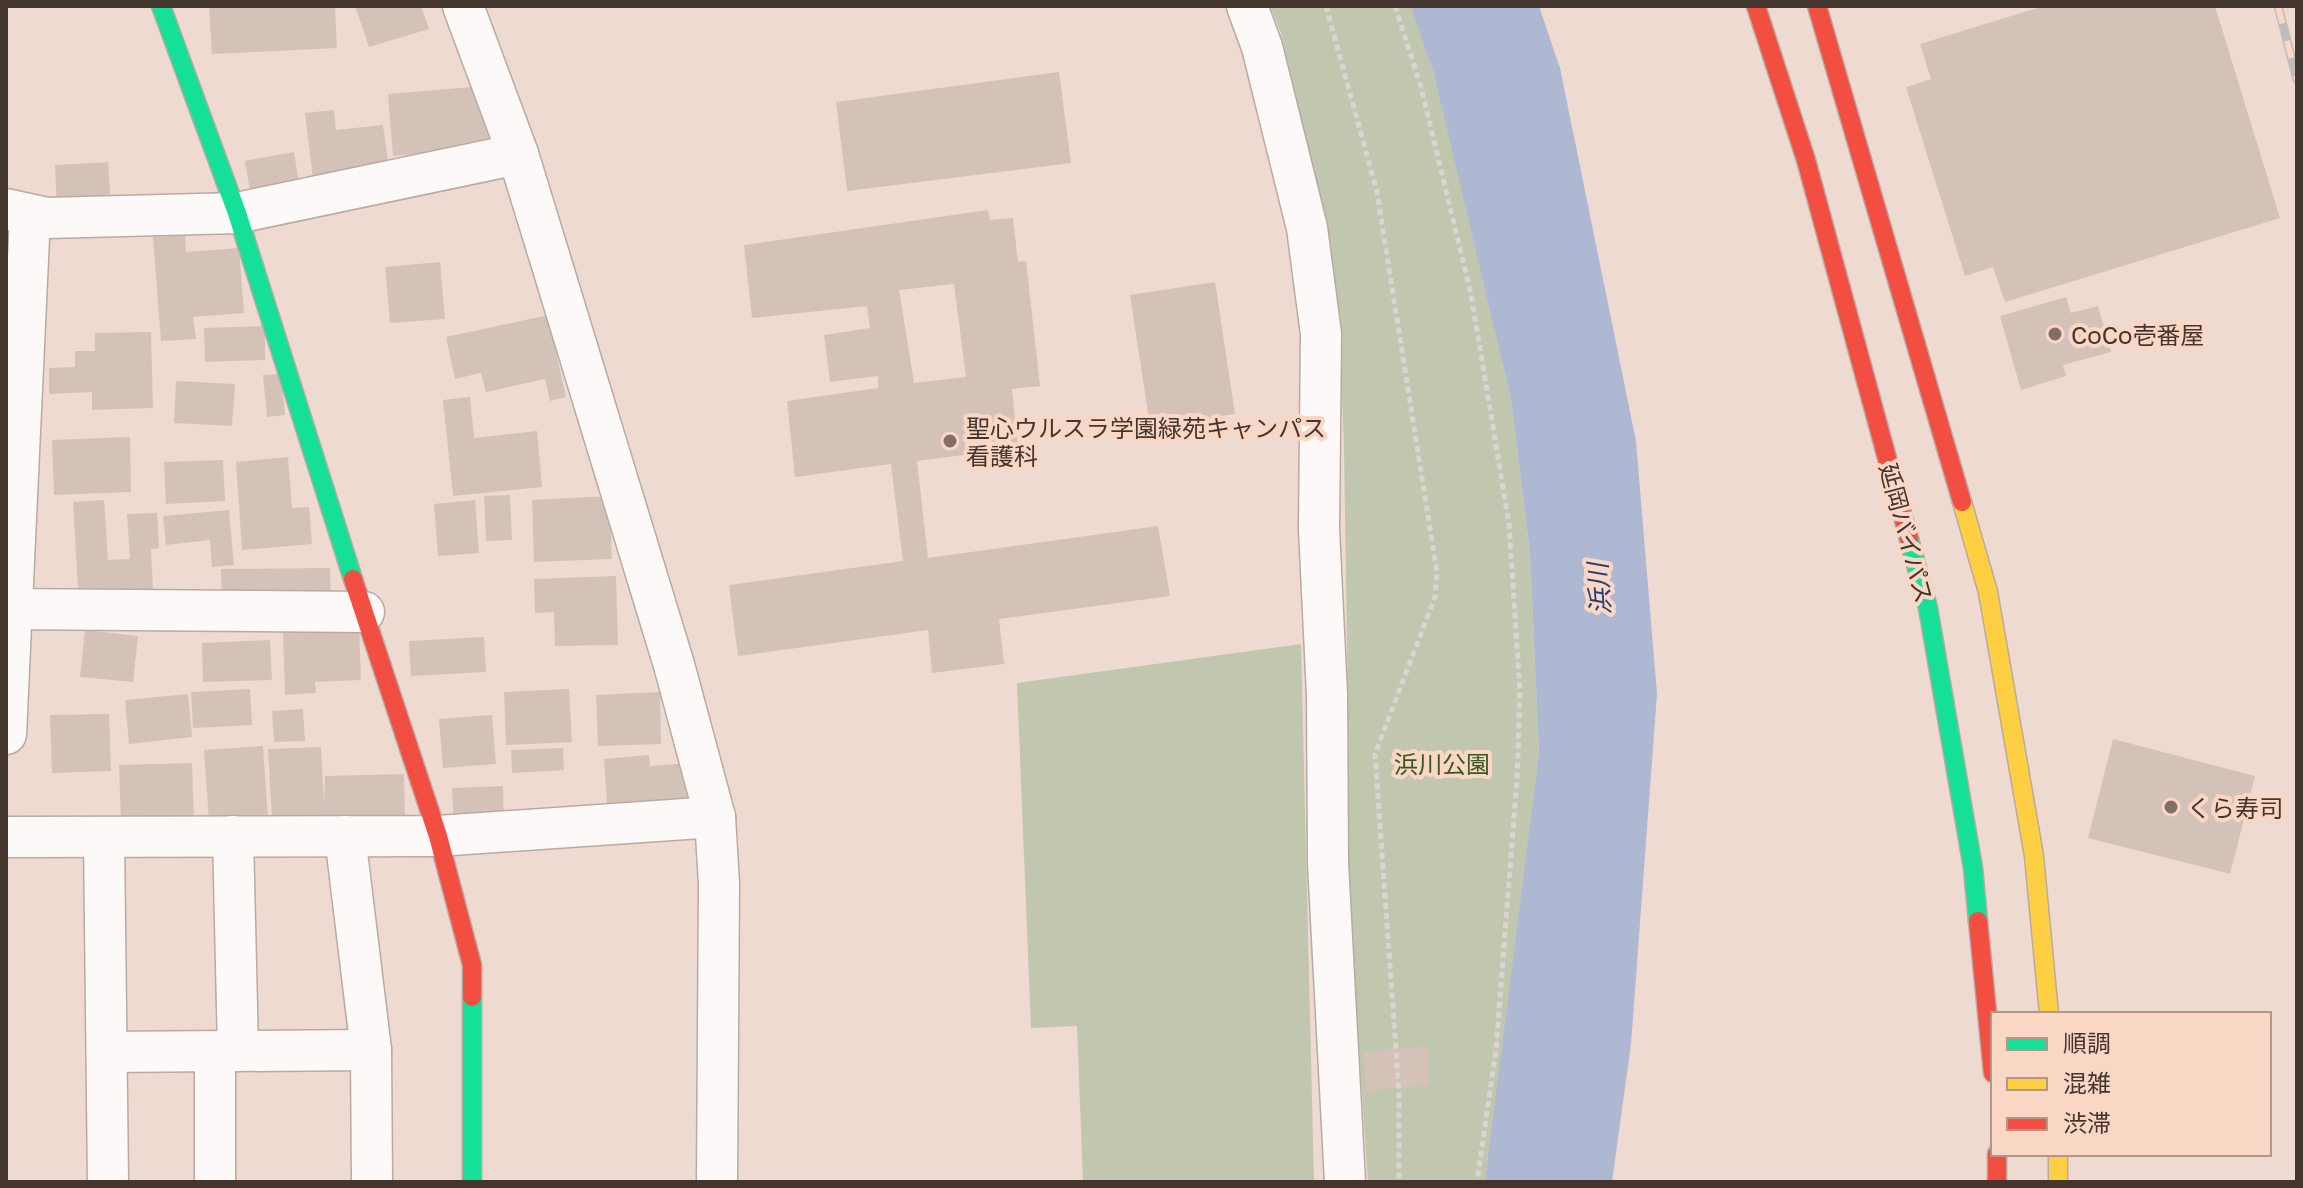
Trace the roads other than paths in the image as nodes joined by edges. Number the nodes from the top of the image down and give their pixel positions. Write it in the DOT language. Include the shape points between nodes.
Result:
graph roads {
  1 [pos="161,6"];
  2 [pos="463,6"];
  3 [pos="1247,6"];
  4 [pos="1756,6"];
  5 [pos="1817,6"];
  6 [pos="518,154"];
  7 [pos="18,212"];
  8 [pos="237,213"];
  9 [pos="9,610"];
  10 [pos="364,612"];
  11 [pos="6,734"];
  12 [pos="715,817"];
  13 [pos="233,836"];
  14 [pos="345,836"];
  15 [pos="438,836"];
  16 [pos="6,837"];
  17 [pos="104,837"];
  18 [pos="2049,1012"];
  19 [pos="371,1050"];
  20 [pos="107,1052"];
  21 [pos="226,1052"];
  22 [pos="1991,1052"];
  23 [pos="1997,1156"];
  24 [pos="2058,1156"];
  25 [pos="108,1182"];
  26 [pos="215,1182"];
  27 [pos="372,1182"];
  28 [pos="472,1182"];
  29 [pos="717,1182"];
  30 [pos="1345,1182"];
  31 [pos="1997,1182"];
  32 [pos="2058,1182"];
  1 -- 8 [label="main road"];
  2 -- 6 [label="street"];
  3 -- 30 [label="street" via="1307,228 1321,334 1319,529 1328,863"];
  4 -- 22 [label="main road, 延岡バイパス" via="1806,160 1928,608 1973,868"];
  5 -- 18 [label="main road" via="1988,592 2034,856"];
  6 -- 8 [label="street"];
  6 -- 12 [label="street"];
  7 -- 8 [label="street" via="47,218"];
  7 -- 9 [label="street"];
  8 -- 10 [label="main road"];
  9 -- 10 [label="street"];
  9 -- 11 [label="street"];
  10 -- 15 [label="main road"];
  12 -- 15 [label="street"];
  12 -- 29 [label="street"];
  13 -- 14 [label="street"];
  13 -- 17 [label="street"];
  13 -- 21 [label="street"];
  14 -- 15 [label="street"];
  14 -- 19 [label="street"];
  15 -- 28 [label="main road" via="472,965"];
  16 -- 17 [label="street"];
  17 -- 20 [label="street"];
  19 -- 21 [label="street"];
  19 -- 27 [label="street"];
  20 -- 21 [label="street"];
  20 -- 25 [label="street"];
  21 -- 26 [label="street"];
  23 -- 31 [label="main road"];
  24 -- 32 [label="main road"];
}
